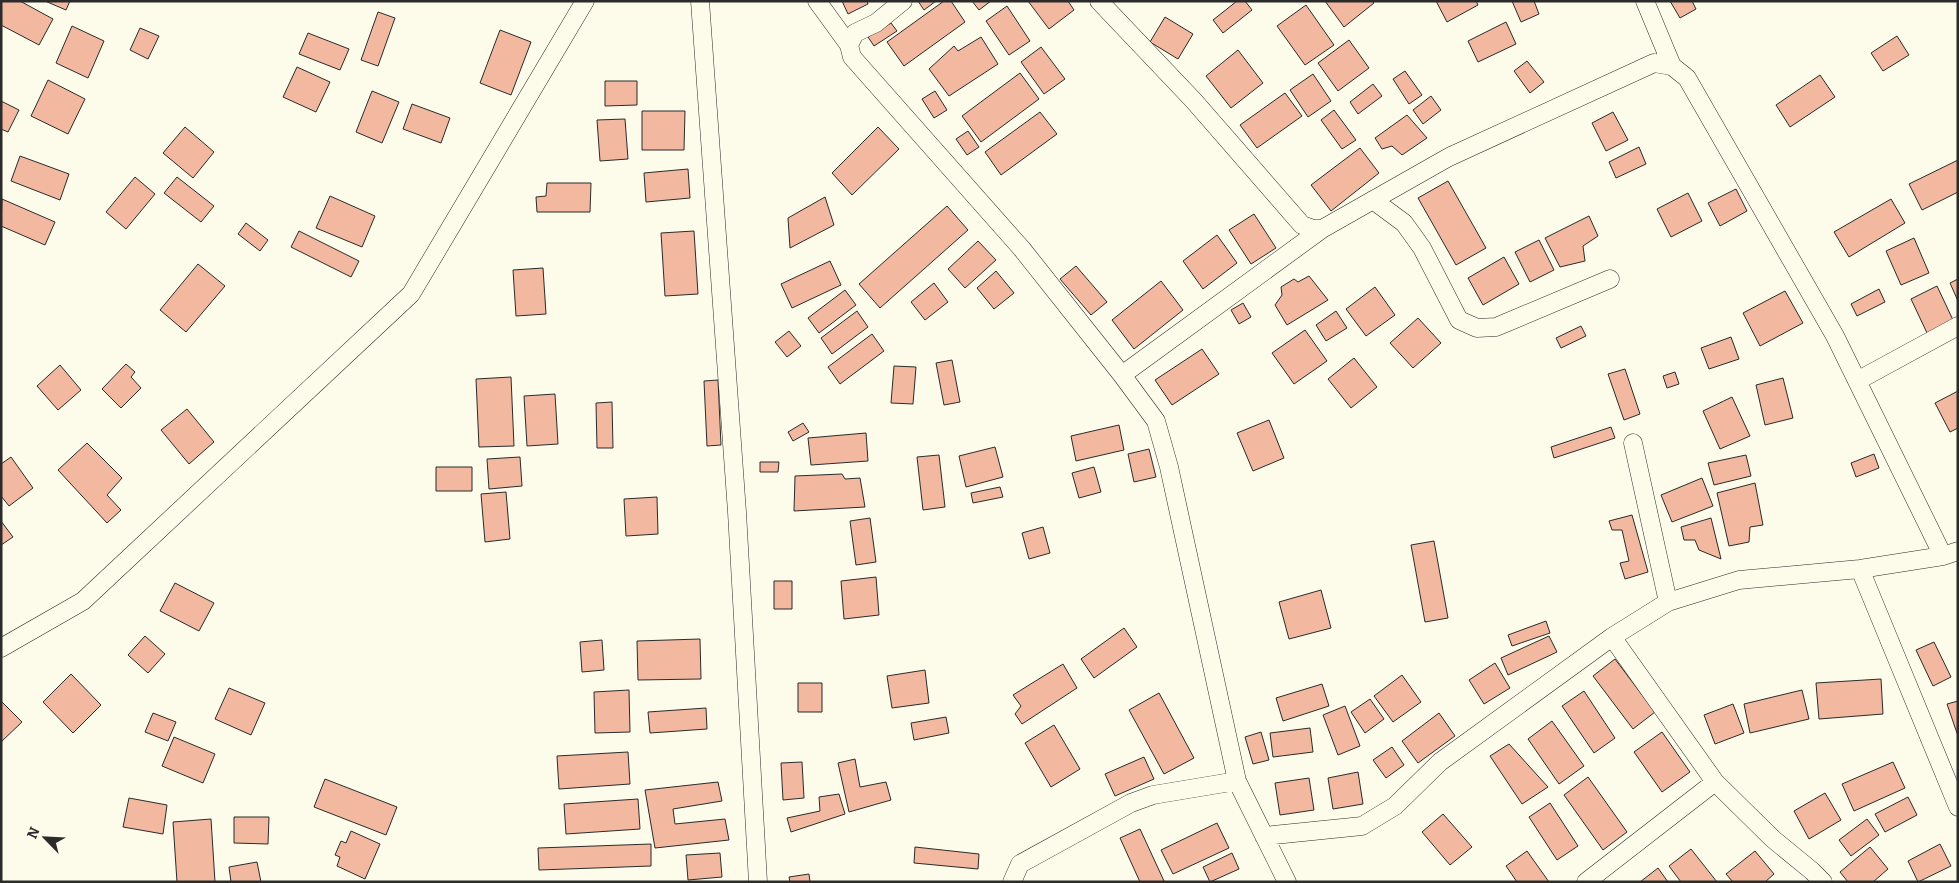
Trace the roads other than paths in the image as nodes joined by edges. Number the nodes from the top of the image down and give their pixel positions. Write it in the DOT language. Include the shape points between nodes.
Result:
graph roads {
  1 [pos="585,1"];
  2 [pos="700,1"];
  3 [pos="817,1"];
  4 [pos="903,1"];
  5 [pos="1099,1"];
  6 [pos="1645,1"];
  7 [pos="849,45"];
  8 [pos="1672,66"];
  9 [pos="1374,200"];
  10 [pos="1322,229"];
  11 [pos="1610,279"];
  12 [pos="1958,326"];
  13 [pos="1122,375"];
  14 [pos="1857,381"];
  15 [pos="1633,443"];
  16 [pos="1950,554"];
  17 [pos="1860,570"];
  18 [pos="1668,602"];
  19 [pos="1612,637"];
  20 [pos="1,648"];
  21 [pos="1237,781"];
  22 [pos="1715,782"];
  23 [pos="1958,806"];
  24 [pos="1264,836"];
  25 [pos="758,882"];
  26 [pos="1012,882"];
  27 [pos="1287,882"];
  28 [pos="1586,882"];
  29 [pos="1823,882"];
  1 -- 20 [label="street" via="412,294 83,601"];
  2 -- 25 [label="street" via="738,512"];
  3 -- 7 [label="street"];
  4 -- 7 [label="street" via="876,23 856,33"];
  5 -- 10 [label="street" via="1194,101 1302,225 1312,230"];
  6 -- 8 [label="street"];
  7 -- 13 [label="street" via="862,70 1022,249"];
  8 -- 9 [label="street" via="1654,63 1449,157"];
  8 -- 14 [label="street" via="1687,78 1835,336"];
  9 -- 10 [label="street"];
  9 -- 11 [label="street" via="1404,223 1422,248 1459,320 1478,328 1496,327"];
  10 -- 13 [label="street"];
  12 -- 14 [label="street"];
  13 -- 21 [label="street" via="1156,421"];
  14 -- 16 [label="street"];
  15 -- 18 [label="street"];
  16 -- 17 [label="street"];
  17 -- 18 [label="street" via="1739,580"];
  17 -- 23 [label="street"];
  18 -- 19 [label="street"];
  19 -- 22 [label="street"];
  19 -- 24 [label="street" via="1440,762 1395,806 1362,826"];
  21 -- 24 [label="street"];
  21 -- 26 [label="street" via="1153,795 1131,803 1020,864"];
  22 -- 28 [label="street"];
  22 -- 29 [label="street"];
  24 -- 27 [label="street"];
}
